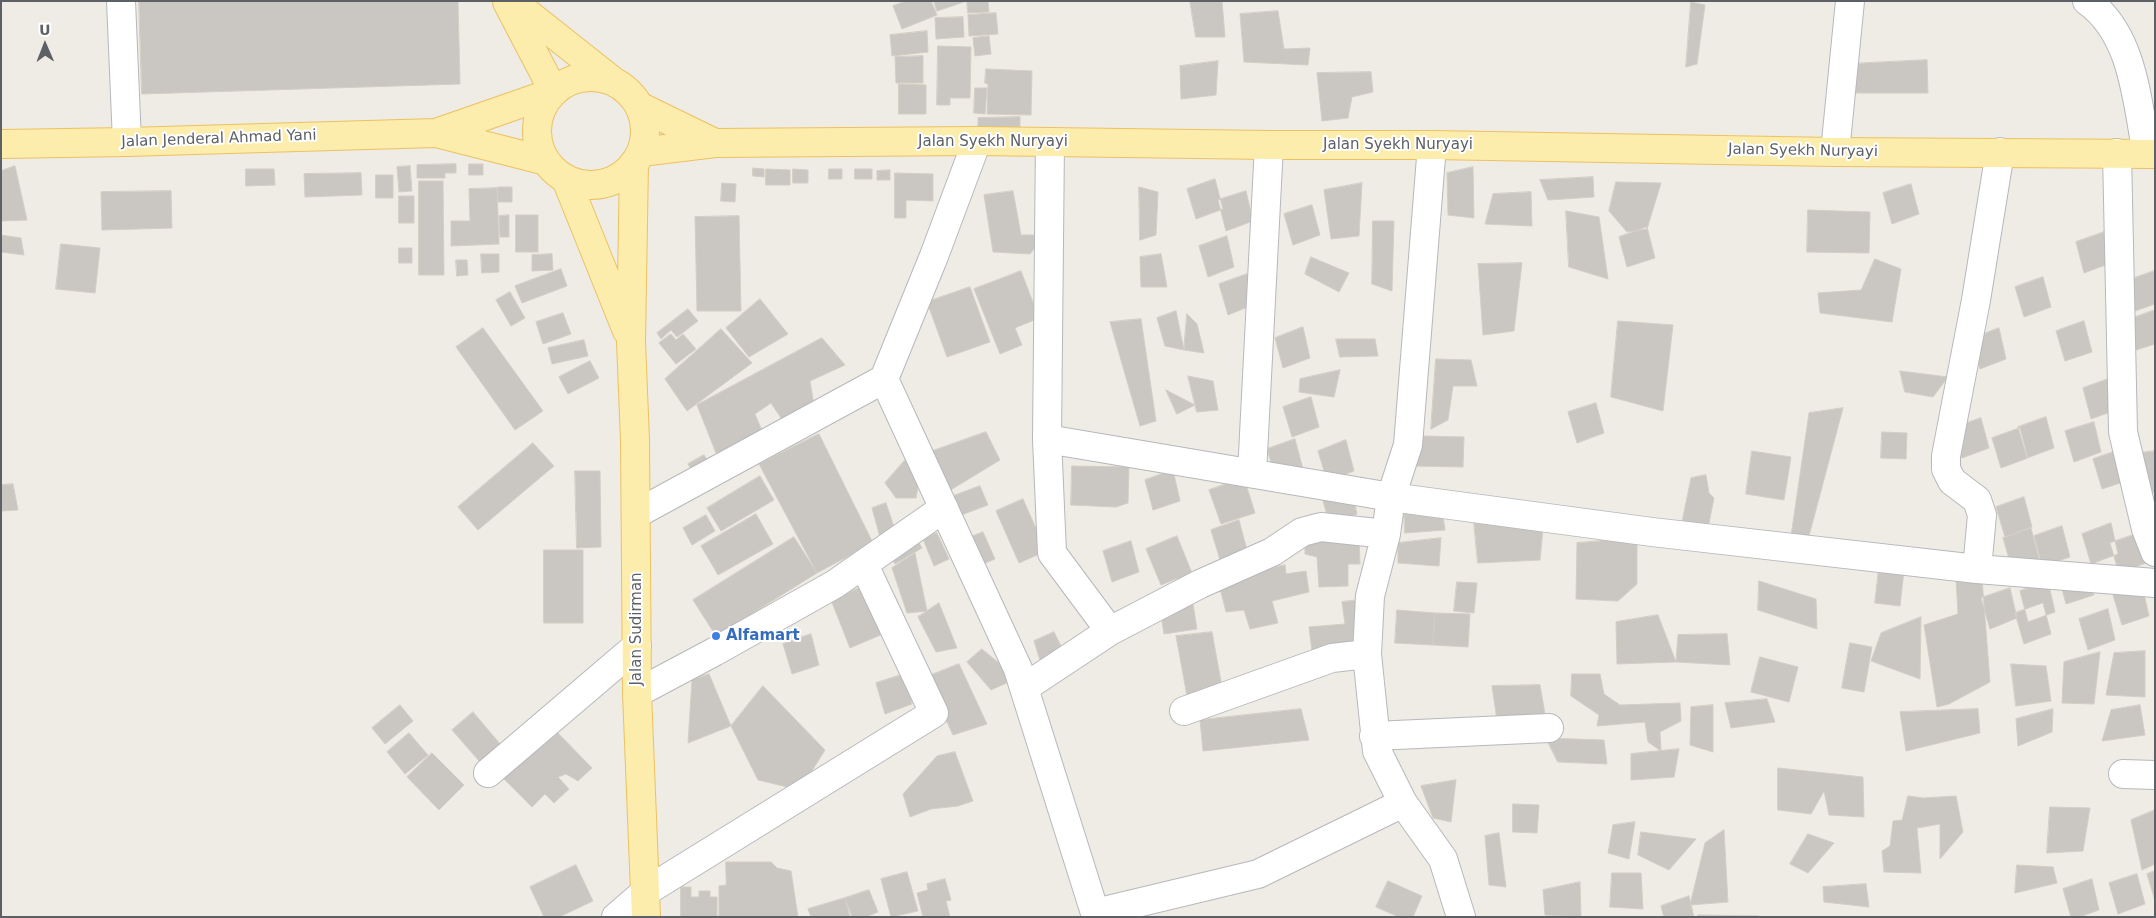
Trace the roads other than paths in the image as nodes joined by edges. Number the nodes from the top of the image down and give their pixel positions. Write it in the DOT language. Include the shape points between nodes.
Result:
graph roads {
  1 [pos="121,1"];
  2 [pos="507,1"];
  3 [pos="512,1"];
  4 [pos="1850,1"];
  5 [pos="2087,1"];
  6 [pos="616,83"];
  7 [pos="554,92"];
  8 [pos="639,106"];
  9 [pos="436,133"];
  10 [pos="978,141"];
  11 [pos="128,142"];
  12 [pos="1050,142"];
  13 [pos="715,143"];
  14 [pos="1,144"];
  15 [pos="1269,145"];
  16 [pos="1432,145"];
  17 [pos="1835,152"];
  18 [pos="2000,152"];
  19 [pos="2117,153"];
  20 [pos="2151,154"];
  21 [pos="638,158"];
  22 [pos="556,170"];
  23 [pos="631,342"];
  24 [pos="884,379"];
  25 [pos="1047,439"];
  26 [pos="1252,473"];
  27 [pos="1391,497"];
  28 [pos="944,508"];
  29 [pos="636,514"];
  30 [pos="1386,534"];
  31 [pos="2155,552"];
  32 [pos="864,565"];
  33 [pos="1977,569"];
  34 [pos="2155,583"];
  35 [pos="1110,631"];
  36 [pos="637,646"];
  37 [pos="1367,654"];
  38 [pos="1024,688"];
  39 [pos="637,693"];
  40 [pos="1184,711"];
  41 [pos="1549,728"];
  42 [pos="1374,736"];
  43 [pos="488,773"];
  44 [pos="2123,774"];
  45 [pos="2155,775"];
  46 [pos="1403,804"];
  47 [pos="646,904"];
  48 [pos="616,917"];
  49 [pos="1461,917"];
  1 -- 11 [label="street"];
  2 -- 7 [label="main road"];
  3 -- 6 [label="main road"];
  4 -- 17 [label="street"];
  5 -- 20 [label="street" via="2110,23 2122,45"];
  6 -- 7 [label="main road" via="583,77"];
  6 -- 8 [label="main road" via="629,92"];
  7 -- 9 [label="main road, Jalan Jenderal Ahmad Yani"];
  7 -- 22 [label="main road" via="544,104 537,133 540,148"];
  8 -- 13 [label="main road"];
  8 -- 21 [label="main road" via="646,138"];
  9 -- 11 [label="main road, Jalan Jenderal Ahmad Yani"];
  9 -- 22 [label="main road, Jalan Jenderal Ahmad Yani"];
  10 -- 12 [label="main road, Jalan Syekh Nuryayi"];
  10 -- 13 [label="main road, Jalan Syekh Nuryayi"];
  10 -- 24 [label="street"];
  11 -- 14 [label="main road, Jalan Jenderal Ahmad Yani"];
  12 -- 15 [label="main road, Jalan Syekh Nuryayi"];
  12 -- 25 [label="street"];
  13 -- 21 [label="main road, Jalan Syekh Nuryayi"];
  15 -- 16 [label="main road, Jalan Syekh Nuryayi"];
  15 -- 26 [label="street"];
  16 -- 17 [label="main road, Jalan Syekh Nuryayi"];
  16 -- 27 [label="street" via="1408,445"];
  17 -- 18 [label="main road, Jalan Syekh Nuryayi"];
  18 -- 19 [label="main road, Jalan Syekh Nuryayi"];
  18 -- 33 [label="street" via="1975,308 1946,456 1946,469 1952,481 1977,500 1982,515"];
  19 -- 20 [label="main road, Jalan Syekh Nuryayi"];
  19 -- 31 [label="street" via="2123,432 2146,529"];
  21 -- 22 [label="main road" via="623,174 595,184 580,183"];
  21 -- 23 [label="main road, Jalan Sudirman"];
  22 -- 23 [label="main road, Jalan Sudirman"];
  23 -- 29 [label="main road, Jalan Sudirman"];
  24 -- 28 [label="street"];
  24 -- 29 [label="street"];
  25 -- 26 [label="street"];
  25 -- 35 [label="street" via="1052,553"];
  26 -- 27 [label="street"];
  27 -- 30 [label="street"];
  27 -- 33 [label="street" via="1652,532"];
  28 -- 32 [label="street"];
  28 -- 38 [label="street"];
  29 -- 36 [label="main road, Jalan Sudirman"];
  30 -- 35 [label="street" via="1321,527 1302,532 1272,552 1200,584"];
  30 -- 37 [label="street" via="1370,596"];
  32 -- 39 [label="street"];
  32 -- 47 [label="street" via="934,713"];
  33 -- 34 [label="street"];
  35 -- 38 [label="street"];
  36 -- 39 [label="main road, Jalan Sudirman"];
  36 -- 43 [label="street"];
  37 -- 40 [label="street" via="1332,658"];
  37 -- 42 [label="street"];
  38 -- 46 [label="street" via="1094,914 1258,874"];
  39 -- 47 [label="main road, Jalan Sudirman"];
  41 -- 42 [label="street"];
  42 -- 46 [label="street" via="1377,750"];
  44 -- 45 [label="street"];
  46 -- 49 [label="street" via="1443,859"];
  47 -- 48 [label="street"];
}
